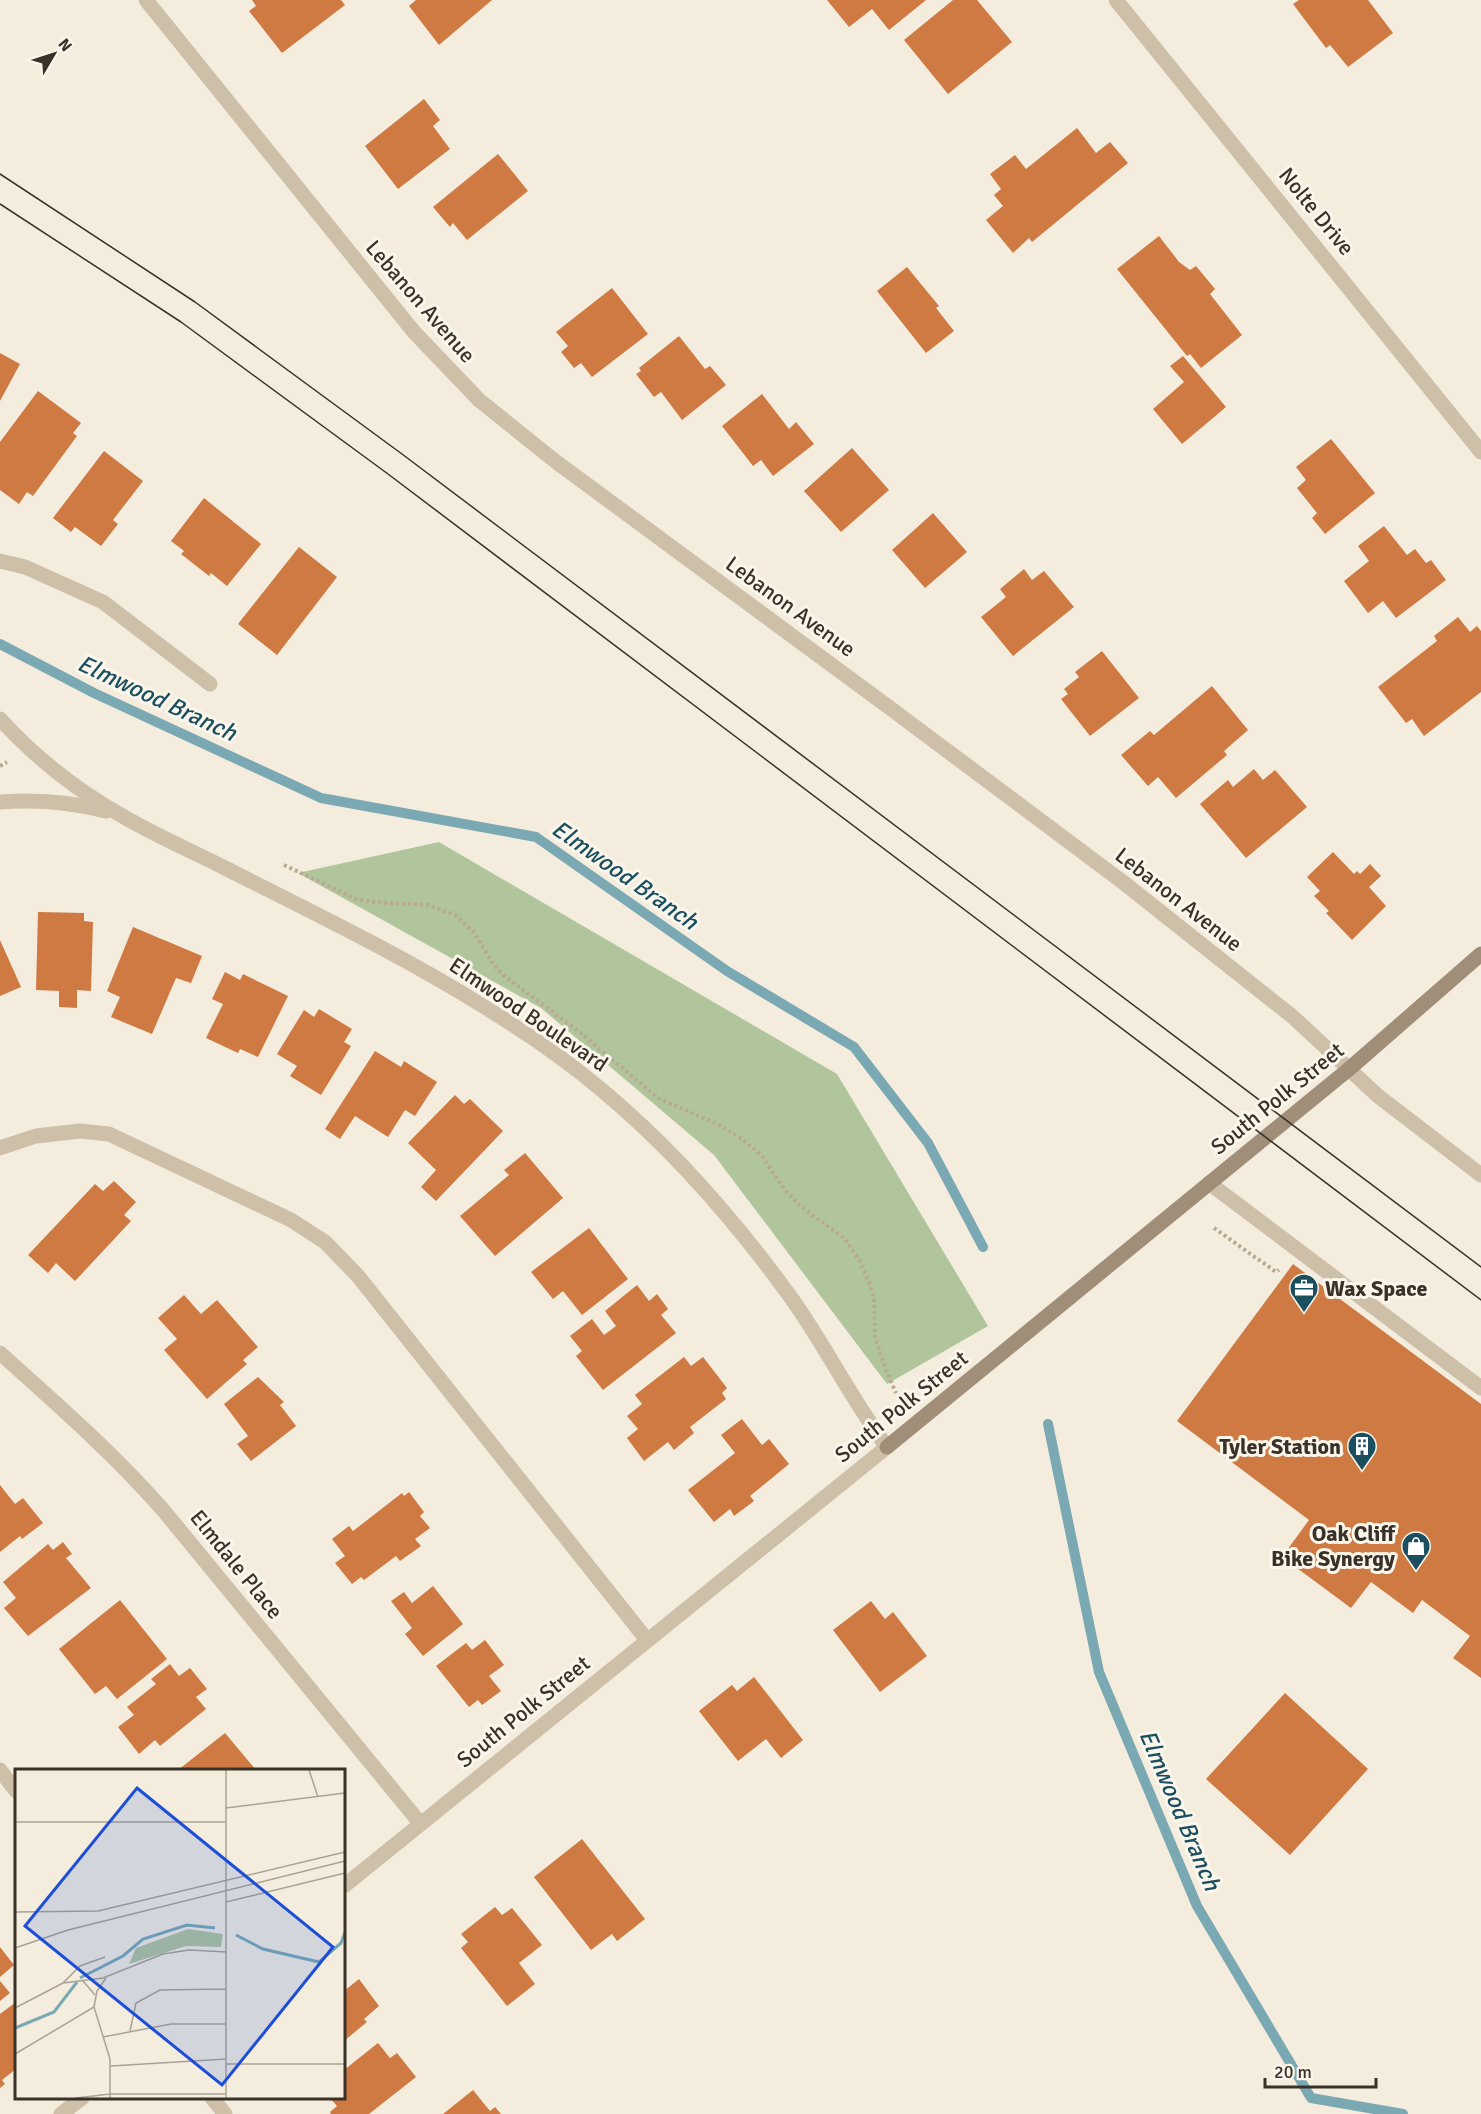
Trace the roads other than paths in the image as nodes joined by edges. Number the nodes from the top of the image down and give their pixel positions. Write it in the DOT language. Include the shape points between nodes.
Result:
graph roads {
  1 [pos="146,0"];
  2 [pos="1116,0"];
  3 [pos="1481,452"];
  4 [pos="0,561"];
  5 [pos="210,684"];
  6 [pos="0,719"];
  7 [pos="0,802"];
  8 [pos="118,814"];
  9 [pos="1481,954"];
  10 [pos="1349,1069"];
  11 [pos="0,1148"];
  12 [pos="1481,1175"];
  13 [pos="1209,1183"];
  14 [pos="0,1353"];
  15 [pos="1481,1388"];
  16 [pos="888,1447"];
  17 [pos="647,1640"];
  18 [pos="0,1770"];
  19 [pos="15,1790"];
  20 [pos="420,1823"];
  21 [pos="345,1885"];
  22 [pos="80,2099"];
  23 [pos="214,2099"];
  24 [pos="62,2114"];
  25 [pos="225,2114"];
  1 -- 10 [label="street, Lebanon Avenue" via="414,332 479,400 555,461 1124,883 1293,1017"];
  2 -- 3 [label="street, Nolte Drive"];
  4 -- 5 [label="street" via="25,567 102,602"];
  6 -- 8 [label="street, Elmwood Boulevard" via="66,779"];
  7 -- 8 [label="street, Elmwood Boulevard" via="54,802"];
  8 -- 16 [label="street, Elmwood Boulevard" via="384,948 483,1005 603,1090 708,1193 752,1246 794,1302"];
  9 -- 10 [label="street, South Polk Street"];
  10 -- 12 [label="street, Lebanon Avenue"];
  10 -- 13 [label="street, South Polk Street"];
  11 -- 17 [label="street" via="36,1136 80,1131 109,1134 291,1220 325,1242 358,1276"];
  13 -- 15 [label="street"];
  13 -- 16 [label="street, South Polk Street"];
  14 -- 20 [label="street, Elmdale Place" via="128,1470 165,1511"];
  16 -- 17 [label="street, South Polk Street"];
  17 -- 20 [label="street, South Polk Street"];
  18 -- 19 [label="street"];
  20 -- 21 [label="street, South Polk Street"];
  22 -- 24 [label="street"];
  23 -- 25 [label="street"];
}
